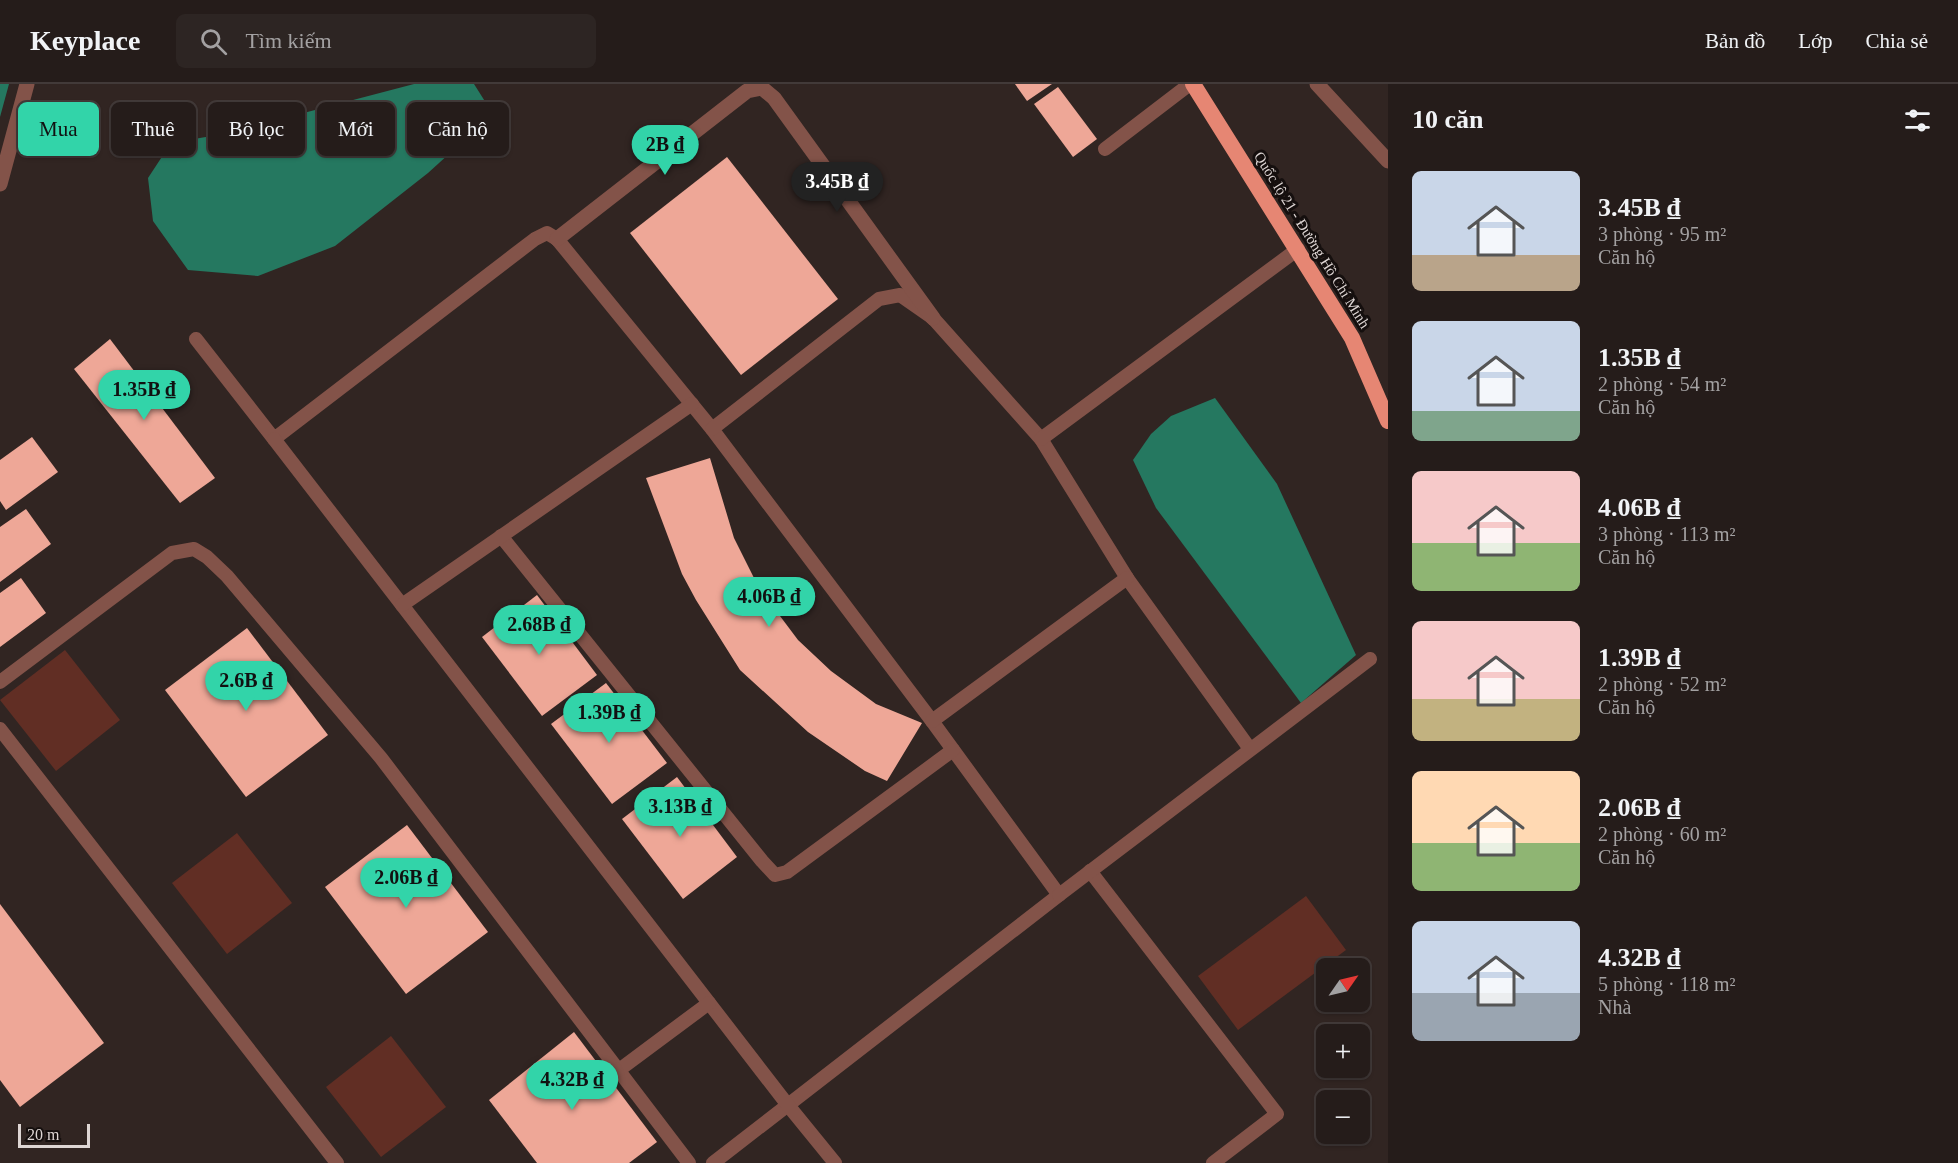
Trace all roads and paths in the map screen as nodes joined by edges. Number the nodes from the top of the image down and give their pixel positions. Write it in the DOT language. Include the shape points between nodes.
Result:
graph roads {
  1 [pos="27,84"];
  2 [pos="1192,84"];
  3 [pos="1317,84"];
  4 [pos="1105,149"];
  5 [pos="1388,161"];
  6 [pos="0,184"];
  7 [pos="556,239"];
  8 [pos="1298,249"];
  9 [pos="933,318"];
  10 [pos="196,339"];
  11 [pos="692,404"];
  12 [pos="1388,422"];
  13 [pos="712,429"];
  14 [pos="274,439"];
  15 [pos="1041,439"];
  16 [pos="501,536"];
  17 [pos="1127,578"];
  18 [pos="402,605"];
  19 [pos="1370,659"];
  20 [pos="0,682"];
  21 [pos="932,722"];
  22 [pos="0,729"];
  23 [pos="1250,749"];
  24 [pos="953,750"];
  25 [pos="1090,871"];
  26 [pos="1059,895"];
  27 [pos="709,1003"];
  28 [pos="619,1070"];
  29 [pos="787,1104"];
  30 [pos="337,1163"];
  31 [pos="689,1163"];
  32 [pos="713,1163"];
  33 [pos="835,1163"];
  34 [pos="1213,1163"];
  1 -- 6 [label="street"];
  2 -- 4 [label="lane"];
  2 -- 8 [label="highway, Quốc lộ 21 - Đường Hồ Chí Minh"];
  3 -- 5 [label="street"];
  7 -- 9 [label="street" via="747,91 762,88 774,98"];
  7 -- 11 [label="lane"];
  7 -- 14 [label="lane" via="547,233 535,239"];
  8 -- 12 [label="highway, Quốc lộ 21 - Đường Hồ Chí Minh" via="1352,338"];
  8 -- 15 [label="lane"];
  9 -- 13 [label="lane" via="900,295 879,299"];
  9 -- 15 [label="lane"];
  10 -- 14 [label="lane"];
  11 -- 13 [label="lane"];
  11 -- 16 [label="lane"];
  13 -- 21 [label="lane"];
  14 -- 18 [label="lane"];
  15 -- 17 [label="lane"];
  16 -- 18 [label="lane"];
  16 -- 24 [label="lane" via="775,874 787,872"];
  17 -- 21 [label="lane"];
  17 -- 23 [label="lane"];
  18 -- 27 [label="lane"];
  19 -- 23 [label="lane"];
  20 -- 28 [label="lane" via="172,553 194,549 207,557 381,758"];
  21 -- 24 [label="lane"];
  22 -- 30 [label="lane"];
  23 -- 25 [label="lane"];
  24 -- 26 [label="lane"];
  25 -- 26 [label="lane"];
  25 -- 34 [label="lane" via="1277,1114"];
  26 -- 29 [label="lane"];
  27 -- 28 [label="lane"];
  27 -- 29 [label="lane"];
  28 -- 31 [label="lane"];
  29 -- 32 [label="lane"];
  29 -- 33 [label="lane"];
}
